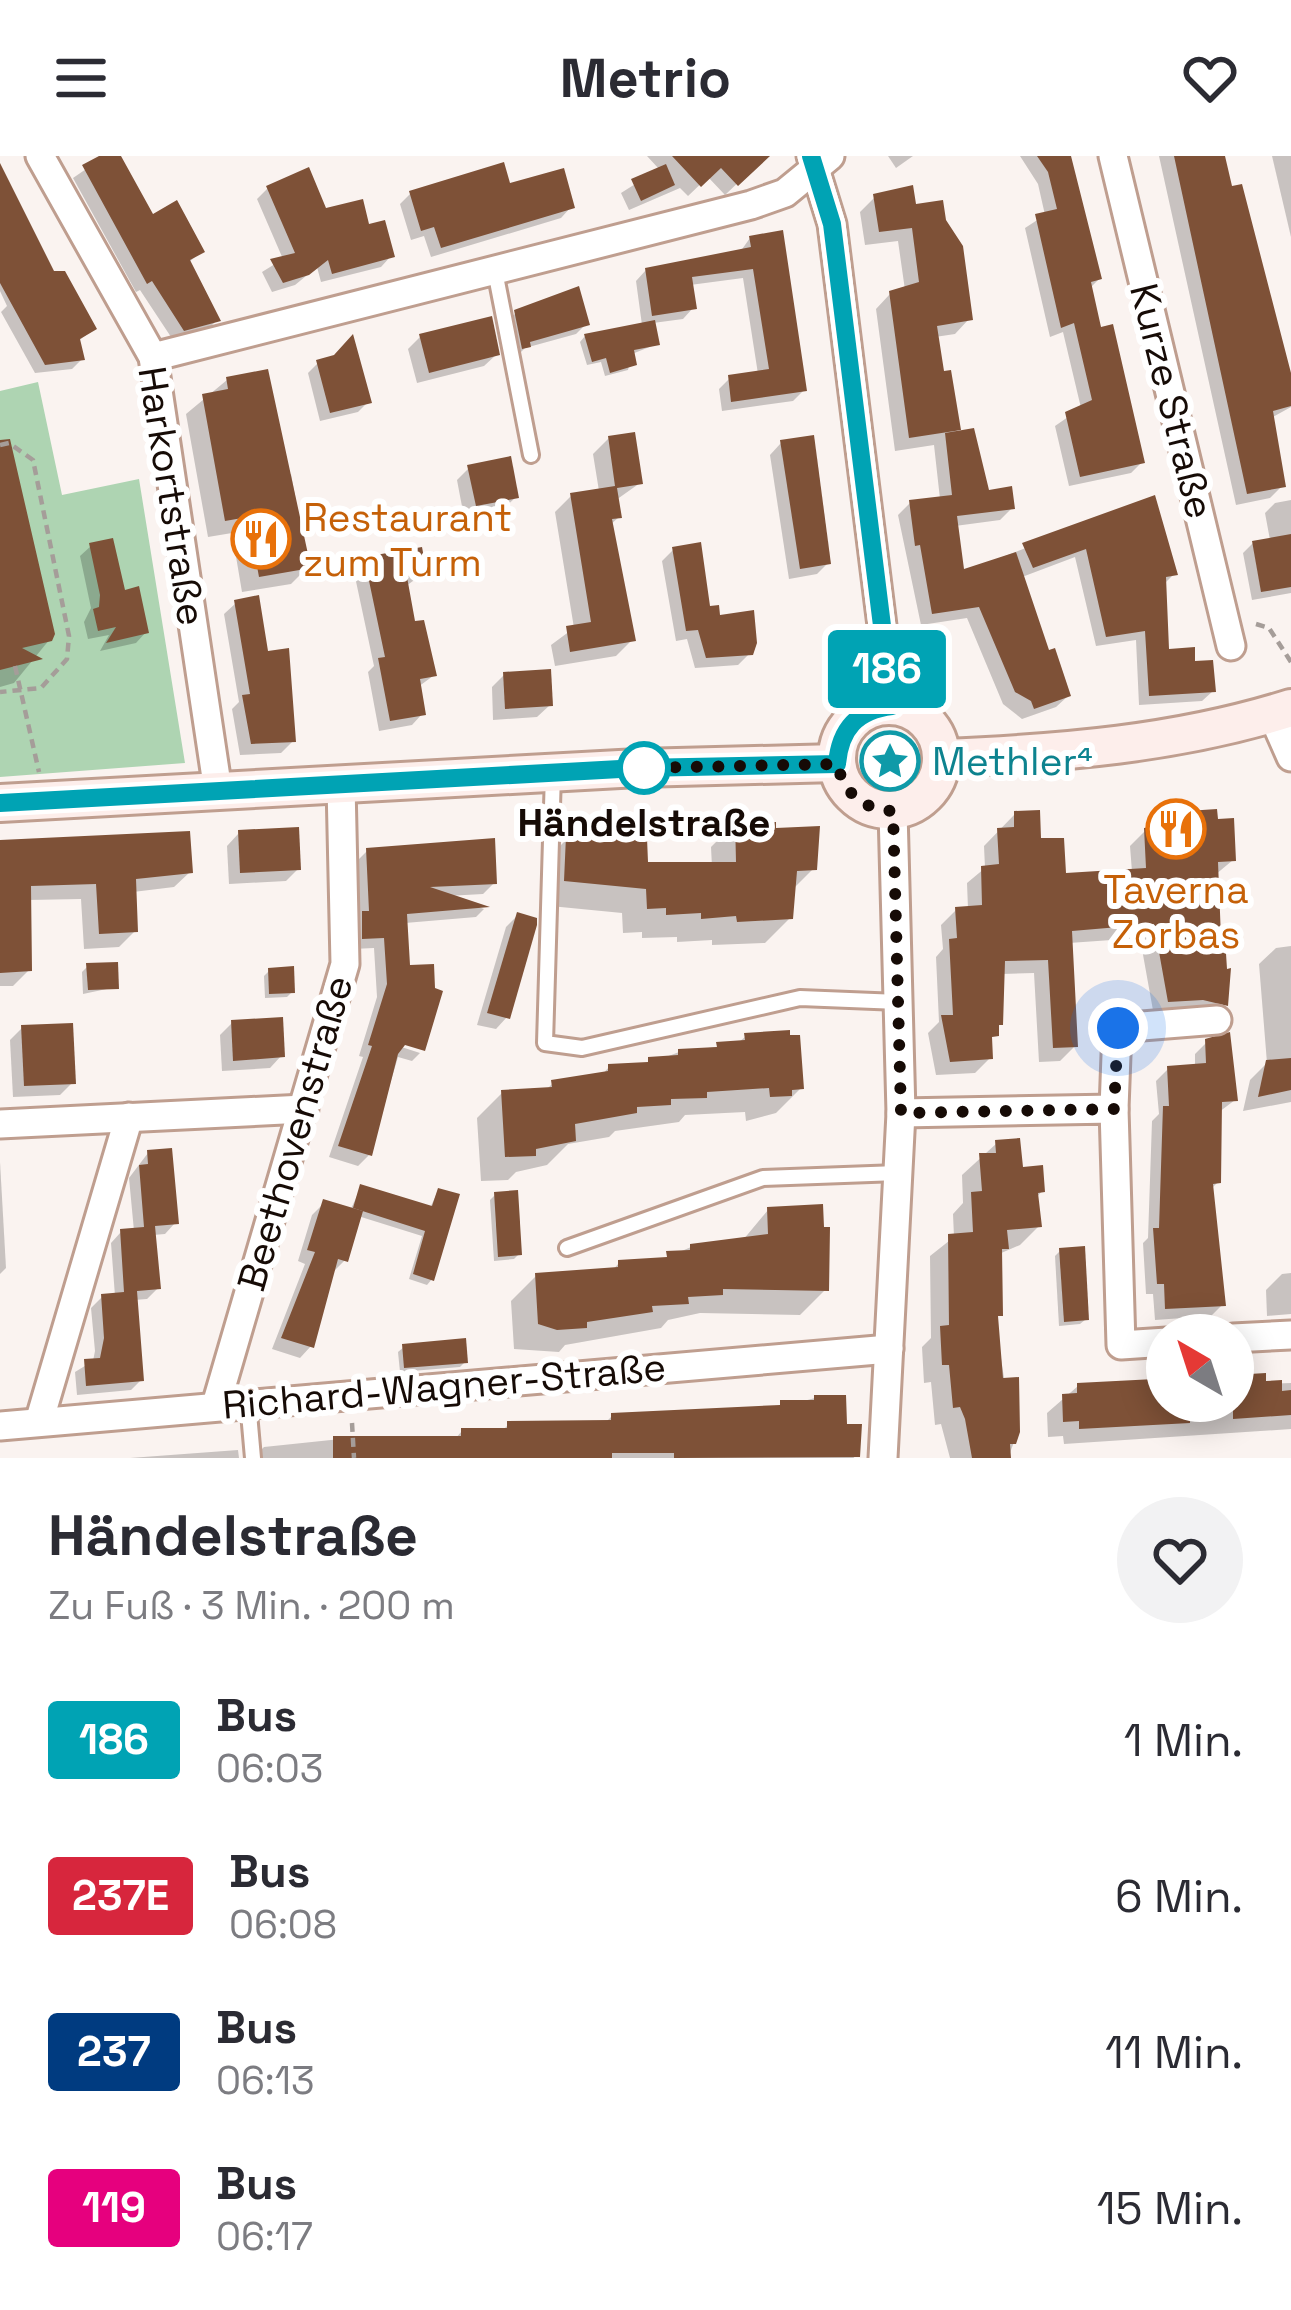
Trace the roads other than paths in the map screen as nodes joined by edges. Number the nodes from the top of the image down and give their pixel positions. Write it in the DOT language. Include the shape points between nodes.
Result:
graph roads {
  1 [pos="40,156"];
  2 [pos="1113,156"];
  3 [pos="820,160"];
  4 [pos="495,271"];
  5 [pos="153,357"];
  6 [pos="531,455"];
  7 [pos="1231,646"];
  8 [pos="892,706"];
  9 [pos="1281,711"];
  10 [pos="1291,757"];
  11 [pos="942,758"];
  12 [pos="837,764"];
  13 [pos="553,773"];
  14 [pos="341,785"];
  15 [pos="218,791"];
  16 [pos="0,803"];
  17 [pos="893,811"];
  18 [pos="899,1002"];
  19 [pos="1217,1020"];
  20 [pos="304,1109"];
  21 [pos="1114,1109"];
  22 [pos="901,1113"];
  23 [pos="129,1117"];
  24 [pos="0,1124"];
  25 [pos="898,1173"];
  26 [pos="567,1248"];
  27 [pos="1291,1335"];
  28 [pos="1254,1337"];
  29 [pos="1146,1343"];
  30 [pos="889,1349"];
  31 [pos="248,1402"];
  32 [pos="216,1405"];
  33 [pos="39,1422"];
  34 [pos="0,1426"];
  35 [pos="253,1458"];
  36 [pos="884,1458"];
  1 -- 5 [label="street, Harkortstraße"];
  2 -- 7 [label="street, Kurze Straße"];
  3 -- 4 [label="street" via="785,193 751,205"];
  3 -- 8 [label="street"];
  4 -- 5 [label="street"];
  4 -- 6 [label="lane"];
  5 -- 15 [label="street, Harkortstraße"];
  8 -- 11 [label="main road" via="932,728"];
  8 -- 12 [label="main road" via="858,716 838,746"];
  9 -- 10 [label="street"];
  9 -- 11 [label="main road" via="1100,748"];
  11 -- 17 [label="main road" via="933,788"];
  12 -- 13 [label="main road"];
  12 -- 17 [label="main road" via="862,804"];
  13 -- 14 [label="main road"];
  13 -- 18 [label="lane" via="545,1043 582,1048 800,998"];
  14 -- 15 [label="main road"];
  14 -- 20 [label="street, Beethovenstraße" via="345,964"];
  15 -- 16 [label="main road"];
  17 -- 18 [label="street"];
  18 -- 22 [label="street"];
  19 -- 21 [label="street" via="1118,1028"];
  20 -- 23 [label="street"];
  20 -- 32 [label="street, Beethovenstraße"];
  21 -- 22 [label="street"];
  21 -- 29 [label="street" via="1121,1345"];
  22 -- 25 [label="street"];
  23 -- 24 [label="street"];
  23 -- 33 [label="street"];
  25 -- 26 [label="lane" via="764,1178"];
  25 -- 30 [label="street"];
  27 -- 28 [label="street"];
  30 -- 31 [label="street, Richard-Wagner-Straße"];
  30 -- 36 [label="street"];
  31 -- 32 [label="street, Richard-Wagner-Straße"];
  31 -- 35 [label="lane"];
  32 -- 33 [label="street, Richard-Wagner-Straße"];
  33 -- 34 [label="street, Richard-Wagner-Straße"];
}
